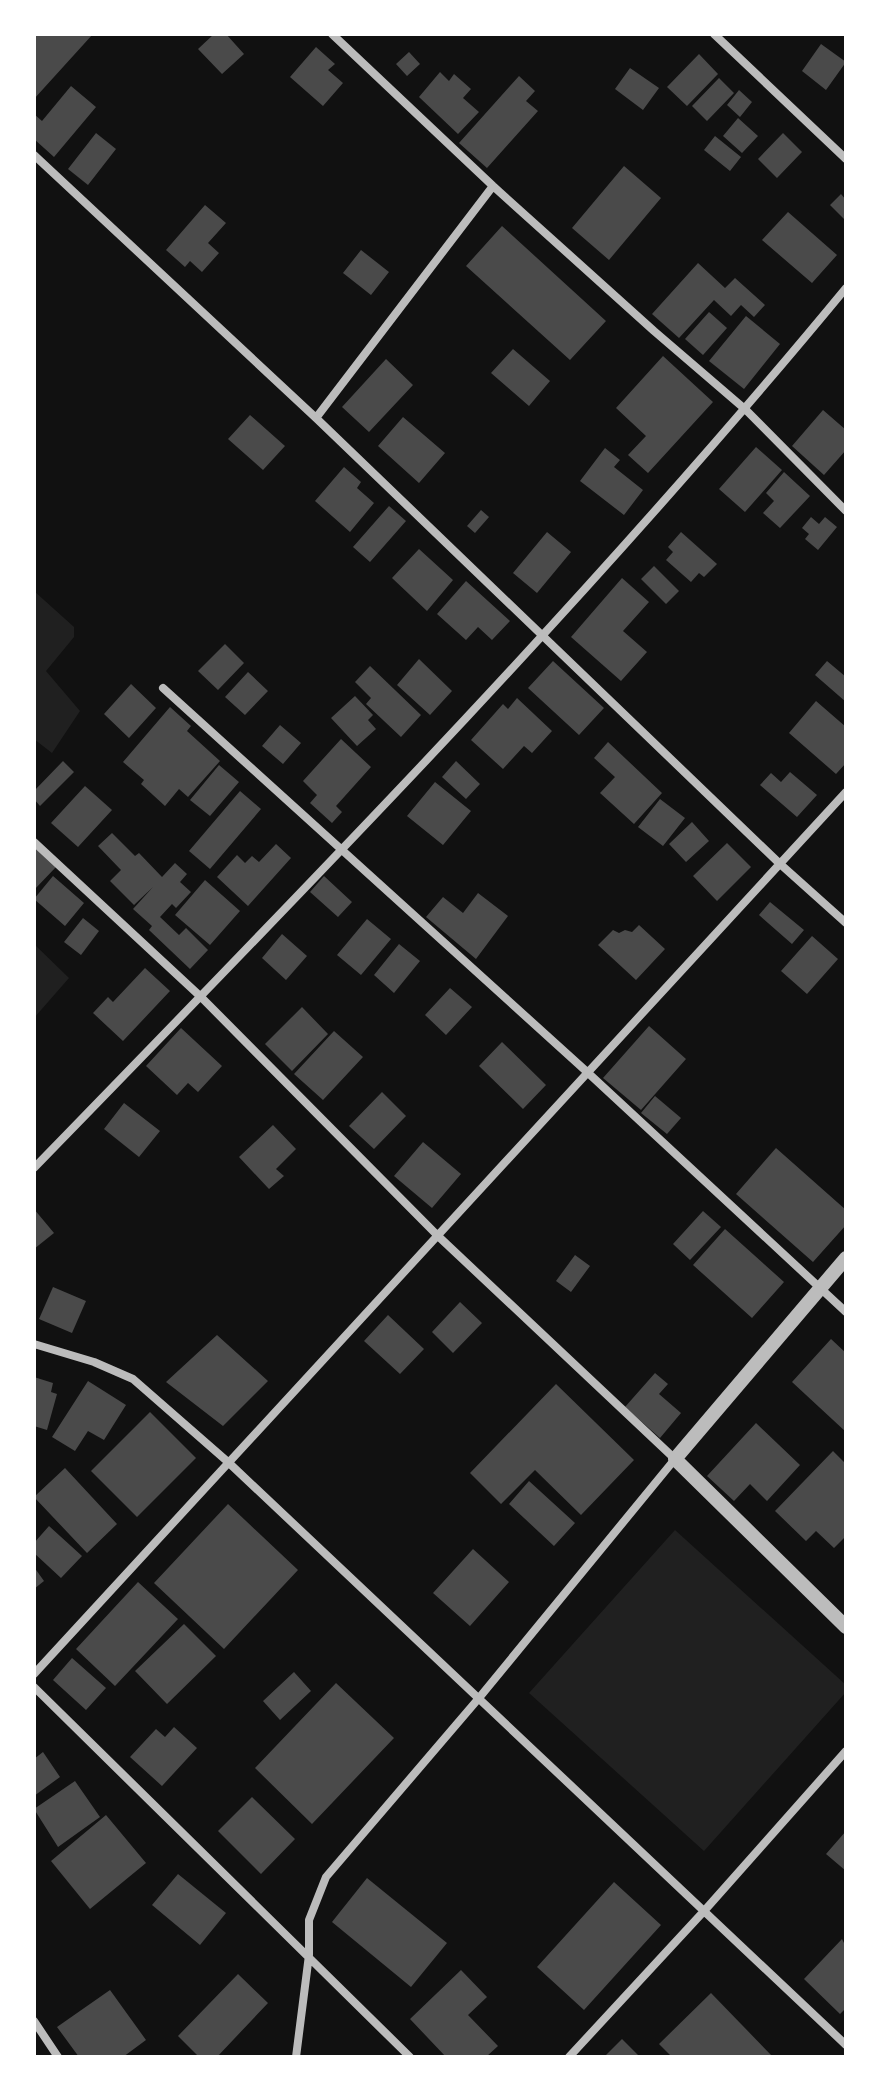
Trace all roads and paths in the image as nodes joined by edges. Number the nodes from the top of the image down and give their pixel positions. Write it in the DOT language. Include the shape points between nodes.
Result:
graph roads {
  1 [pos="332,34"];
  2 [pos="714,34"];
  3 [pos="34,155"];
  4 [pos="846,159"];
  5 [pos="493,186"];
  6 [pos="846,288"];
  7 [pos="746,410"];
  8 [pos="316,418"];
  9 [pos="846,511"];
  10 [pos="544,635"];
  11 [pos="163,688"];
  12 [pos="846,792"];
  13 [pos="34,842"];
  14 [pos="341,851"];
  15 [pos="779,863"];
  16 [pos="846,923"];
  17 [pos="201,997"];
  18 [pos="586,1071"];
  19 [pos="34,1168"];
  20 [pos="438,1236"];
  21 [pos="846,1258"];
  22 [pos="819,1288"];
  23 [pos="846,1312"];
  24 [pos="34,1344"];
  25 [pos="675,1459"];
  26 [pos="228,1462"];
  27 [pos="846,1627"];
  28 [pos="34,1674"];
  29 [pos="34,1687"];
  30 [pos="479,1698"];
  31 [pos="846,1751"];
  32 [pos="705,1910"];
  33 [pos="309,1955"];
  34 [pos="34,2021"];
  35 [pos="846,2045"];
  36 [pos="58,2057"];
  37 [pos="296,2057"];
  38 [pos="410,2057"];
  39 [pos="569,2057"];
  1 -- 5 [label="street"];
  2 -- 4 [label="street"];
  3 -- 8 [label="street"];
  5 -- 7 [label="street"];
  5 -- 8 [label="street"];
  6 -- 7 [label="street"];
  7 -- 9 [label="street"];
  7 -- 10 [label="street"];
  8 -- 10 [label="street"];
  10 -- 14 [label="street"];
  10 -- 15 [label="street"];
  11 -- 14 [label="street"];
  12 -- 15 [label="street"];
  13 -- 17 [label="street"];
  14 -- 17 [label="street"];
  14 -- 18 [label="street"];
  15 -- 16 [label="street"];
  15 -- 18 [label="street"];
  17 -- 19 [label="street"];
  17 -- 20 [label="street"];
  18 -- 20 [label="street"];
  18 -- 22 [label="street"];
  20 -- 25 [label="street"];
  20 -- 26 [label="street"];
  21 -- 22 [label="street"];
  22 -- 23 [label="street"];
  22 -- 25 [label="street"];
  24 -- 26 [label="street" via="133,1379"];
  25 -- 27 [label="street"];
  25 -- 30 [label="street"];
  26 -- 28 [label="street"];
  26 -- 30 [label="street"];
  29 -- 33 [label="street"];
  30 -- 32 [label="street"];
  30 -- 33 [label="street" via="326,1877 309,1920"];
  31 -- 32 [label="street"];
  32 -- 35 [label="street"];
  32 -- 39 [label="street"];
  33 -- 37 [label="street"];
  33 -- 38 [label="street"];
  34 -- 36 [label="street"];
}
